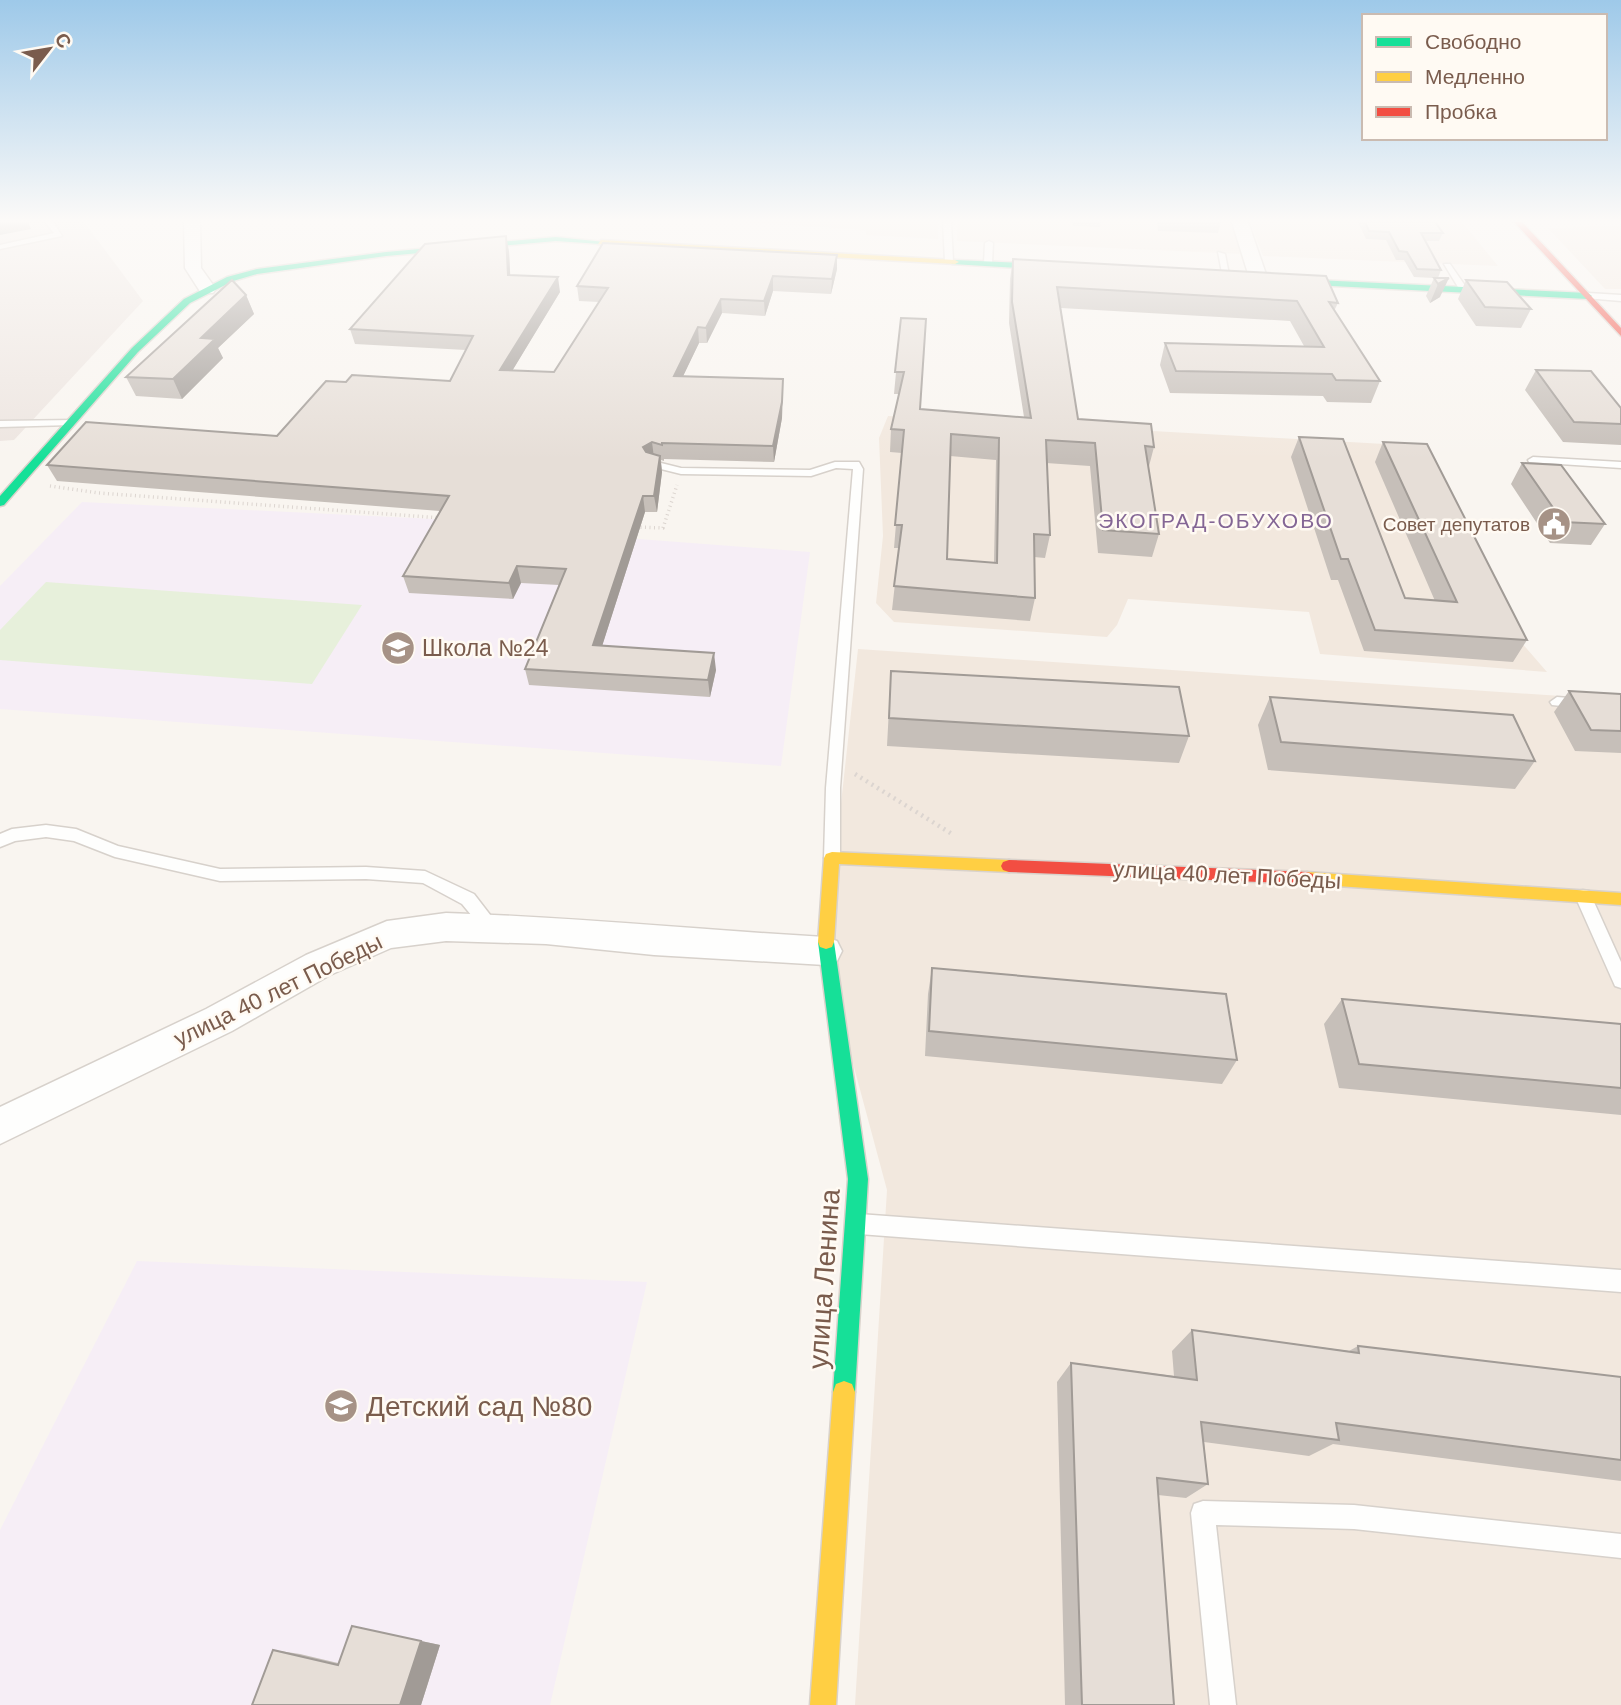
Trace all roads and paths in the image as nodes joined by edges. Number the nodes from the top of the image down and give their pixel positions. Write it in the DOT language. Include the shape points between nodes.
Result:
graph roads {
  1 [pos="186,302"];
  2 [pos="1593,302"];
  3 [pos="1621,333"];
  4 [pos="0,424"];
  5 [pos="78,424"];
  6 [pos="1533,460"];
  7 [pos="653,464"];
  8 [pos="1621,464"];
  9 [pos="681,471"];
  10 [pos="19,482"];
  11 [pos="0,503"];
  12 [pos="445,518"];
  13 [pos="623,526"];
  14 [pos="1557,702"];
  15 [pos="1621,707"];
  16 [pos="836,762"];
  17 [pos="955,835"];
  18 [pos="0,841"];
  19 [pos="832,858"];
  20 [pos="1583,896"];
  21 [pos="1621,899"];
  22 [pos="493,929"];
  23 [pos="825,951"];
  24 [pos="1621,981"];
  25 [pos="0,1126"];
  26 [pos="853,1223"];
  27 [pos="1621,1281"];
  28 [pos="1621,1546"];
  29 [pos="823,1705"];
  30 [pos="1223,1705"];
  1 -- 5 [label="street" via="135,350"];
  2 -- 3 [label="street"];
  4 -- 5 [label="lane"];
  5 -- 10 [label="street"];
  6 -- 8 [label="lane"];
  7 -- 9 [label="lane"];
  9 -- 13 [label="path" via="663,528"];
  9 -- 16 [label="lane" via="811,473 848,463 858,469"];
  10 -- 11 [label="street"];
  10 -- 12 [label="path" via="99,493"];
  14 -- 15 [label="lane"];
  16 -- 17 [label="path"];
  16 -- 19 [label="lane"];
  18 -- 22 [label="lane" via="46,831 76,835 115,851 220,875 425,877 468,899"];
  19 -- 20 [label="street, улица 40 лет Победы" via="1328,879"];
  19 -- 23 [label="street, улица Ленина"];
  20 -- 21 [label="street, улица 40 лет Победы"];
  20 -- 24 [label="lane"];
  22 -- 23 [label="street, улица 40 лет Победы"];
  22 -- 25 [label="street, улица 40 лет Победы" via="446,927 387,935 318,965 219,1020"];
  23 -- 26 [label="street, улица Ленина" via="858,1179"];
  26 -- 27 [label="lane"];
  26 -- 29 [label="street, улица Ленина"];
  28 -- 30 [label="lane" via="1354,1517 1203,1513"];
}
